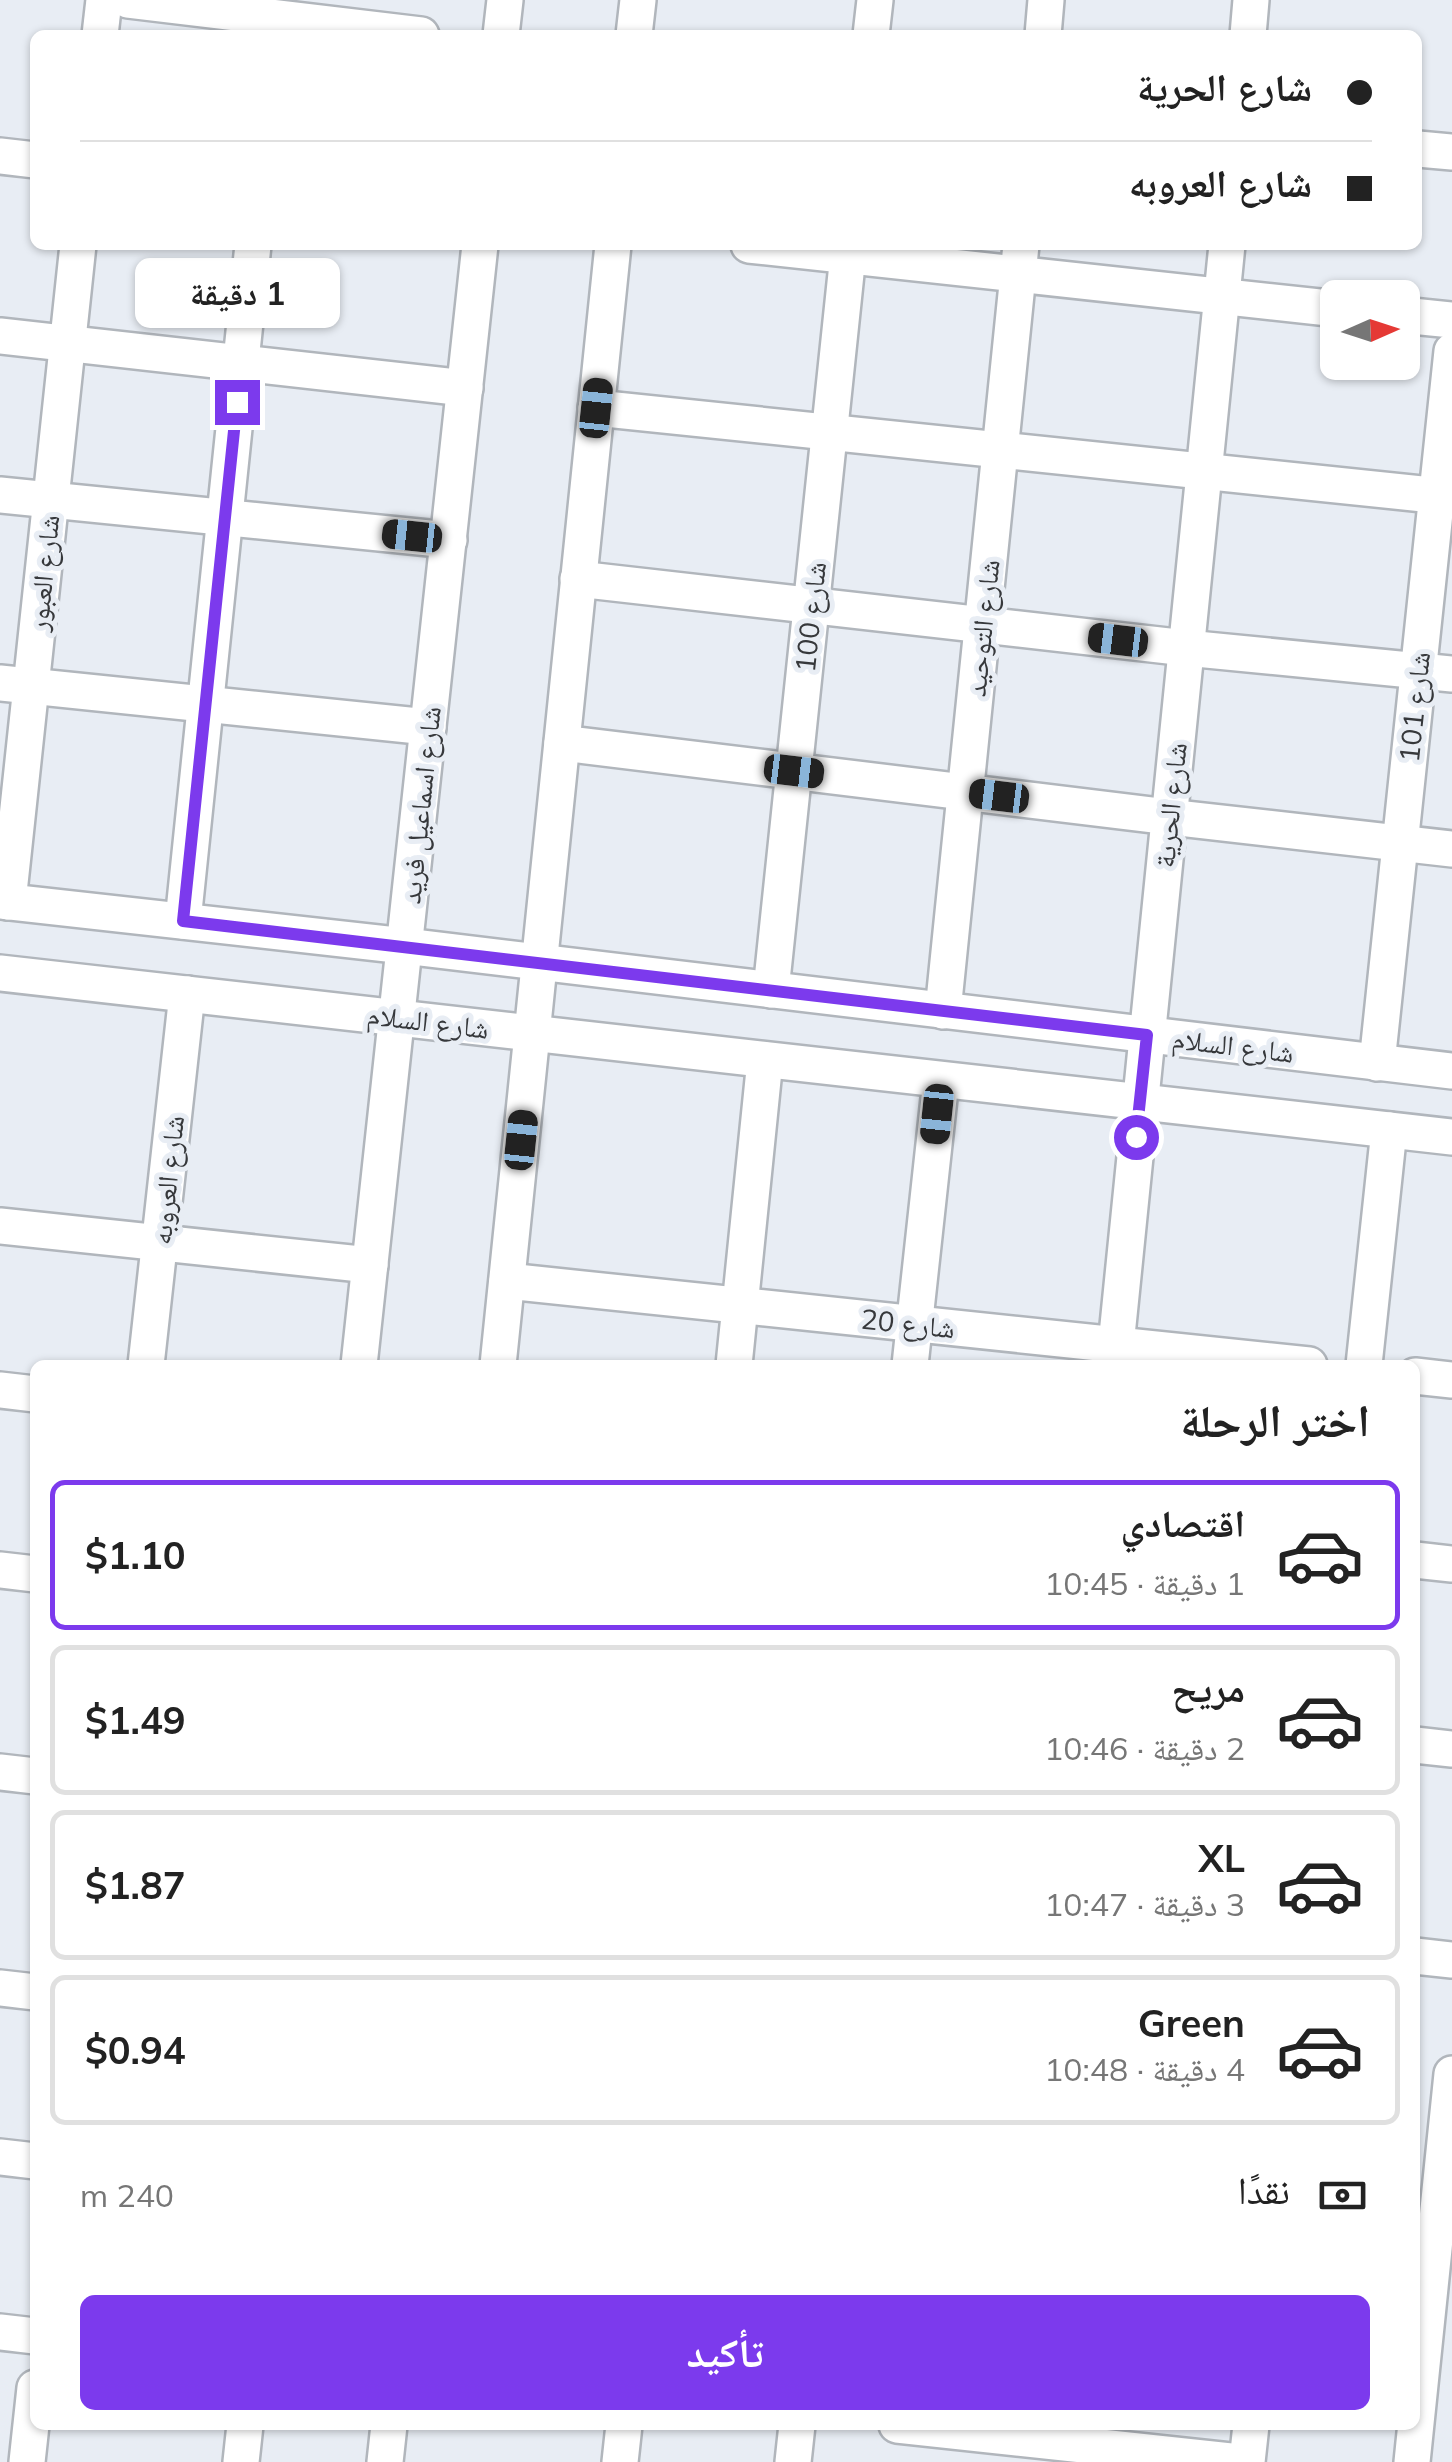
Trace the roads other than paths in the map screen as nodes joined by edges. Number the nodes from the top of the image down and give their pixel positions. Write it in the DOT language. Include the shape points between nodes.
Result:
graph roads {
  1 [pos="104,0"];
  2 [pos="128,0"];
  3 [pos="505,0"];
  4 [pos="638,0"];
  5 [pos="875,0"];
  6 [pos="1046,0"];
  7 [pos="1252,0"];
  8 [pos="276,18"];
  9 [pos="101,30"];
  10 [pos="378,30"];
  11 [pos="502,30"];
  12 [pos="635,30"];
  13 [pos="872,30"];
  14 [pos="1043,30"];
  15 [pos="1249,30"];
  16 [pos="1422,148"];
  17 [pos="1452,152"];
  18 [pos="0,156"];
  19 [pos="30,159"];
  20 [pos="78,250"];
  21 [pos="252,250"];
  22 [pos="479,250"];
  23 [pos="612,250"];
  24 [pos="848,250"];
  25 [pos="1227,250"];
  26 [pos="1019,259"];
  27 [pos="1222,297"];
  28 [pos="1320,307"];
  29 [pos="1420,317"];
  30 [pos="1452,320"];
  31 [pos="0,336"];
  32 [pos="69,344"];
  33 [pos="1452,351"];
  34 [pos="241,363"];
  35 [pos="465,388"];
  36 [pos="596,408"];
  37 [pos="830,432"];
  38 [pos="1000,449"];
  39 [pos="1204,472"];
  40 [pos="0,494"];
  41 [pos="1444,496"];
  42 [pos="51,500"];
  43 [pos="225,517"];
  44 [pos="449,540"];
  45 [pos="578,579"];
  46 [pos="812,604"];
  47 [pos="983,623"];
  48 [pos="1186,648"];
  49 [pos="1435,672"];
  50 [pos="15,685"];
  51 [pos="206,704"];
  52 [pos="428,727"];
  53 [pos="562,743"];
  54 [pos="794,771"];
  55 [pos="964,791"];
  56 [pos="1169,818"];
  57 [pos="1400,843"];
  58 [pos="1452,849"];
  59 [pos="4,901"];
  60 [pos="183,921"];
  61 [pos="405,946"];
  62 [pos="539,962"];
  63 [pos="0,973"];
  64 [pos="771,990"];
  65 [pos="187,994"];
  66 [pos="943,1010"];
  67 [pos="397,1018"];
  68 [pos="532,1034"];
  69 [pos="1147,1035"];
  70 [pos="765,1060"];
  71 [pos="1377,1062"];
  72 [pos="1452,1072"];
  73 [pos="941,1080"];
  74 [pos="1140,1102"];
  75 [pos="1389,1130"];
  76 [pos="1452,1137"];
  77 [pos="0,1226"];
  78 [pos="160,1243"];
  79 [pos="370,1265"];
  80 [pos="507,1281"];
  81 [pos="740,1305"];
  82 [pos="914,1323"];
  83 [pos="1114,1355"];
  84 [pos="147,1360"];
  85 [pos="360,1360"];
  86 [pos="499,1360"];
  87 [pos="734,1360"];
  88 [pos="910,1360"];
  89 [pos="1212,1360"];
  90 [pos="1365,1360"];
  91 [pos="1420,1377"];
  92 [pos="1452,1380"];
  93 [pos="0,1390"];
  94 [pos="30,1393"];
  95 [pos="1420,1561"];
  96 [pos="1452,1564"];
  97 [pos="0,1570"];
  98 [pos="30,1573"];
  99 [pos="1420,1746"];
  100 [pos="1452,1749"];
  101 [pos="0,1772"];
  102 [pos="30,1775"];
  103 [pos="1420,1957"];
  104 [pos="1452,1960"];
  105 [pos="0,1988"];
  106 [pos="30,1991"];
  107 [pos="1452,2074"];
  108 [pos="1438,2132"];
  109 [pos="0,2157"];
  110 [pos="30,2160"];
  111 [pos="1432,2302"];
  112 [pos="0,2332"];
  113 [pos="30,2335"];
  114 [pos="1420,2398"];
  115 [pos="30,2430"];
  116 [pos="243,2430"];
  117 [pos="388,2430"];
  118 [pos="623,2430"];
  119 [pos="796,2430"];
  120 [pos="931,2430"];
  121 [pos="1250,2430"];
  122 [pos="1416,2430"];
  123 [pos="1005,2441"];
  124 [pos="27,2462"];
  125 [pos="240,2462"];
  126 [pos="385,2462"];
  127 [pos="620,2462"];
  128 [pos="793,2462"];
  129 [pos="1244,2462"];
  130 [pos="1412,2462"];
  1 -- 9 [label="street"];
  2 -- 8 [label="street"];
  3 -- 11 [label="street"];
  4 -- 12 [label="street"];
  5 -- 13 [label="street"];
  6 -- 14 [label="street"];
  7 -- 15 [label="street"];
  8 -- 10 [label="street"];
  16 -- 17 [label="street"];
  18 -- 19 [label="street"];
  20 -- 32 [label="street, شارع العبور"];
  21 -- 34 [label="street"];
  22 -- 35 [label="street, شارع اسماعيل فريد"];
  23 -- 36 [label="street"];
  24 -- 26 [label="street"];
  24 -- 37 [label="street, شارع 100"];
  25 -- 27 [label="street, شارع الحرية"];
  26 -- 27 [label="street"];
  26 -- 38 [label="street, شارع التوحيد"];
  27 -- 28 [label="street"];
  27 -- 39 [label="street, شارع الحرية"];
  29 -- 30 [label="street"];
  31 -- 32 [label="street"];
  32 -- 34 [label="street"];
  32 -- 42 [label="street, شارع العبور"];
  33 -- 41 [label="street, شارع 101"];
  34 -- 35 [label="street"];
  34 -- 43 [label="street"];
  35 -- 44 [label="street, شارع اسماعيل فريد"];
  36 -- 37 [label="street"];
  36 -- 45 [label="street"];
  37 -- 38 [label="street"];
  37 -- 46 [label="street, شارع 100"];
  38 -- 39 [label="street"];
  38 -- 47 [label="street, شارع التوحيد"];
  39 -- 41 [label="street"];
  39 -- 48 [label="street, شارع الحرية"];
  40 -- 42 [label="street"];
  41 -- 49 [label="street, شارع 101"];
  42 -- 43 [label="street"];
  42 -- 50 [label="street, شارع العبور"];
  43 -- 44 [label="street"];
  43 -- 51 [label="street"];
  44 -- 52 [label="street, شارع اسماعيل فريد"];
  45 -- 46 [label="street"];
  45 -- 53 [label="street"];
  46 -- 47 [label="street"];
  46 -- 54 [label="street, شارع 100"];
  47 -- 48 [label="street"];
  47 -- 55 [label="street, شارع التوحيد"];
  48 -- 49 [label="street"];
  48 -- 56 [label="street, شارع الحرية"];
  49 -- 57 [label="street, شارع 101"];
  50 -- 51 [label="street"];
  50 -- 59 [label="street, شارع العبور"];
  51 -- 52 [label="street"];
  51 -- 60 [label="street"];
  52 -- 61 [label="street, شارع اسماعيل فريد"];
  53 -- 54 [label="street"];
  53 -- 62 [label="street"];
  54 -- 55 [label="street"];
  54 -- 64 [label="street, شارع 100"];
  55 -- 56 [label="street"];
  55 -- 66 [label="street, شارع التوحيد"];
  56 -- 57 [label="street"];
  56 -- 69 [label="street, شارع الحرية"];
  57 -- 58 [label="street"];
  57 -- 71 [label="street, شارع 101"];
  59 -- 60 [label="street, شارع السلام"];
  60 -- 61 [label="street, شارع السلام"];
  61 -- 62 [label="street, شارع السلام"];
  61 -- 67 [label="street, شارع اسماعيل فريد"];
  62 -- 64 [label="street, شارع السلام"];
  62 -- 68 [label="street"];
  63 -- 65 [label="street, شارع السلام"];
  64 -- 66 [label="street, شارع السلام"];
  65 -- 67 [label="street, شارع السلام"];
  65 -- 78 [label="street, شارع العروبه"];
  66 -- 69 [label="street, شارع السلام"];
  67 -- 68 [label="street, شارع السلام"];
  67 -- 79 [label="street, شارع اسماعيل فريد"];
  68 -- 70 [label="street, شارع السلام"];
  68 -- 80 [label="street"];
  69 -- 71 [label="street, شارع السلام"];
  69 -- 74 [label="street, شارع الحرية"];
  70 -- 73 [label="street, شارع السلام"];
  70 -- 81 [label="street"];
  71 -- 72 [label="street, شارع السلام"];
  73 -- 74 [label="street, شارع السلام"];
  73 -- 82 [label="street"];
  74 -- 75 [label="street, شارع السلام"];
  74 -- 83 [label="street, شارع الحرية"];
  75 -- 76 [label="street, شارع السلام"];
  75 -- 90 [label="street"];
  77 -- 78 [label="street"];
  78 -- 79 [label="street"];
  78 -- 84 [label="street, شارع العروبه"];
  79 -- 85 [label="street, شارع اسماعيل فريد"];
  80 -- 81 [label="street, شارع 20"];
  80 -- 86 [label="street"];
  81 -- 82 [label="street, شارع 20"];
  81 -- 87 [label="street"];
  82 -- 83 [label="street, شارع 20"];
  82 -- 88 [label="street"];
  83 -- 89 [label="street, شارع 20"];
  91 -- 92 [label="street"];
  93 -- 94 [label="street"];
  95 -- 96 [label="street"];
  97 -- 98 [label="street"];
  99 -- 100 [label="street"];
  101 -- 102 [label="street"];
  103 -- 104 [label="street"];
  105 -- 106 [label="street"];
  107 -- 108 [label="street"];
  108 -- 111 [label="street"];
  109 -- 110 [label="street"];
  111 -- 114 [label="street"];
  112 -- 113 [label="street"];
  115 -- 124 [label="street"];
  116 -- 125 [label="street"];
  117 -- 126 [label="street"];
  118 -- 127 [label="street"];
  119 -- 128 [label="street"];
  120 -- 123 [label="street"];
  121 -- 129 [label="street"];
  122 -- 130 [label="street"];
  123 -- 129 [label="street"];
}
